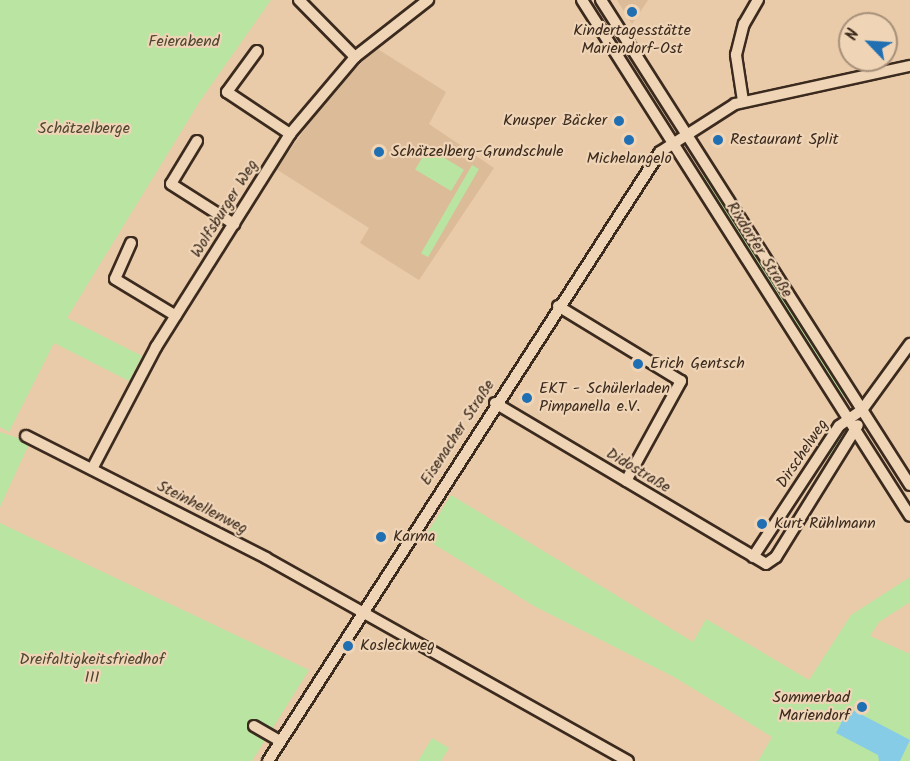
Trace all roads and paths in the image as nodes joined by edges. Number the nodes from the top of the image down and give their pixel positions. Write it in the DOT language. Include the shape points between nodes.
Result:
graph roads {
  1 [pos="300,0"];
  2 [pos="428,0"];
  3 [pos="582,0"];
  4 [pos="601,0"];
  5 [pos="758,0"];
  6 [pos="257,51"];
  7 [pos="355,57"];
  8 [pos="910,66"];
  9 [pos="743,101"];
  10 [pos="688,133"];
  11 [pos="290,134"];
  12 [pos="197,141"];
  13 [pos="673,143"];
  14 [pos="709,167"];
  15 [pos="694,176"];
  16 [pos="234,224"];
  17 [pos="131,243"];
  18 [pos="558,306"];
  19 [pos="176,316"];
  20 [pos="910,344"];
  21 [pos="495,403"];
  22 [pos="862,410"];
  23 [pos="847,417"];
  24 [pos="857,431"];
  25 [pos="26,436"];
  26 [pos="93,469"];
  27 [pos="626,481"];
  28 [pos="910,485"];
  29 [pos="910,516"];
  30 [pos="753,556"];
  31 [pos="766,564"];
  32 [pos="360,615"];
  33 [pos="254,726"];
  34 [pos="280,741"];
  35 [pos="268,761"];
  36 [pos="628,761"];
  1 -- 7 [label="street"];
  2 -- 7 [label="street, Wolfsburger Weg"];
  3 -- 13 [label="street, Rixdorfer Straße"];
  4 -- 10 [label="street, Rixdorfer Straße"];
  5 -- 9 [label="street" via="744,24 736,54"];
  6 -- 11 [label="street" via="227,93"];
  7 -- 11 [label="street, Wolfsburger Weg"];
  8 -- 9 [label="street, Eisenacher Straße"];
  9 -- 10 [label="street, Eisenacher Straße"];
  10 -- 13 [label="street, Eisenacher Straße"];
  10 -- 14 [label="street, Rixdorfer Straße"];
  11 -- 16 [label="street, Wolfsburger Weg"];
  12 -- 16 [label="street" via="171,184"];
  13 -- 15 [label="street, Rixdorfer Straße"];
  13 -- 18 [label="street, Eisenacher Straße" via="660,152"];
  14 -- 15 [label="street"];
  14 -- 22 [label="street, Rixdorfer Straße"];
  15 -- 23 [label="street, Rixdorfer Straße"];
  16 -- 19 [label="street, Wolfsburger Weg"];
  17 -- 19 [label="street" via="115,279"];
  18 -- 21 [label="street, Eisenacher Straße"];
  18 -- 27 [label="street" via="681,381"];
  19 -- 26 [label="street, Wolfsburger Weg"];
  20 -- 22 [label="street"];
  21 -- 27 [label="street, Didostraße"];
  21 -- 32 [label="street, Eisenacher Straße"];
  22 -- 23 [label="street, Dirschelweg"];
  22 -- 24 [label="street, Dirschelweg"];
  22 -- 28 [label="street, Rixdorfer Straße"];
  23 -- 24 [label="street, Rixdorfer Straße"];
  23 -- 30 [label="street, Dirschelweg"];
  24 -- 29 [label="street, Rixdorfer Straße"];
  24 -- 31 [label="street, Dirschelweg" via="776,557"];
  25 -- 26 [label="street, Steinhellenweg"];
  26 -- 32 [label="street, Steinhellenweg" via="266,558"];
  27 -- 30 [label="street, Didostraße"];
  30 -- 31 [label="street, Didostraße"];
  32 -- 34 [label="street, Eisenacher Straße"];
  32 -- 36 [label="street"];
  33 -- 34 [label="street"];
  34 -- 35 [label="street, Eisenacher Straße"];
}
